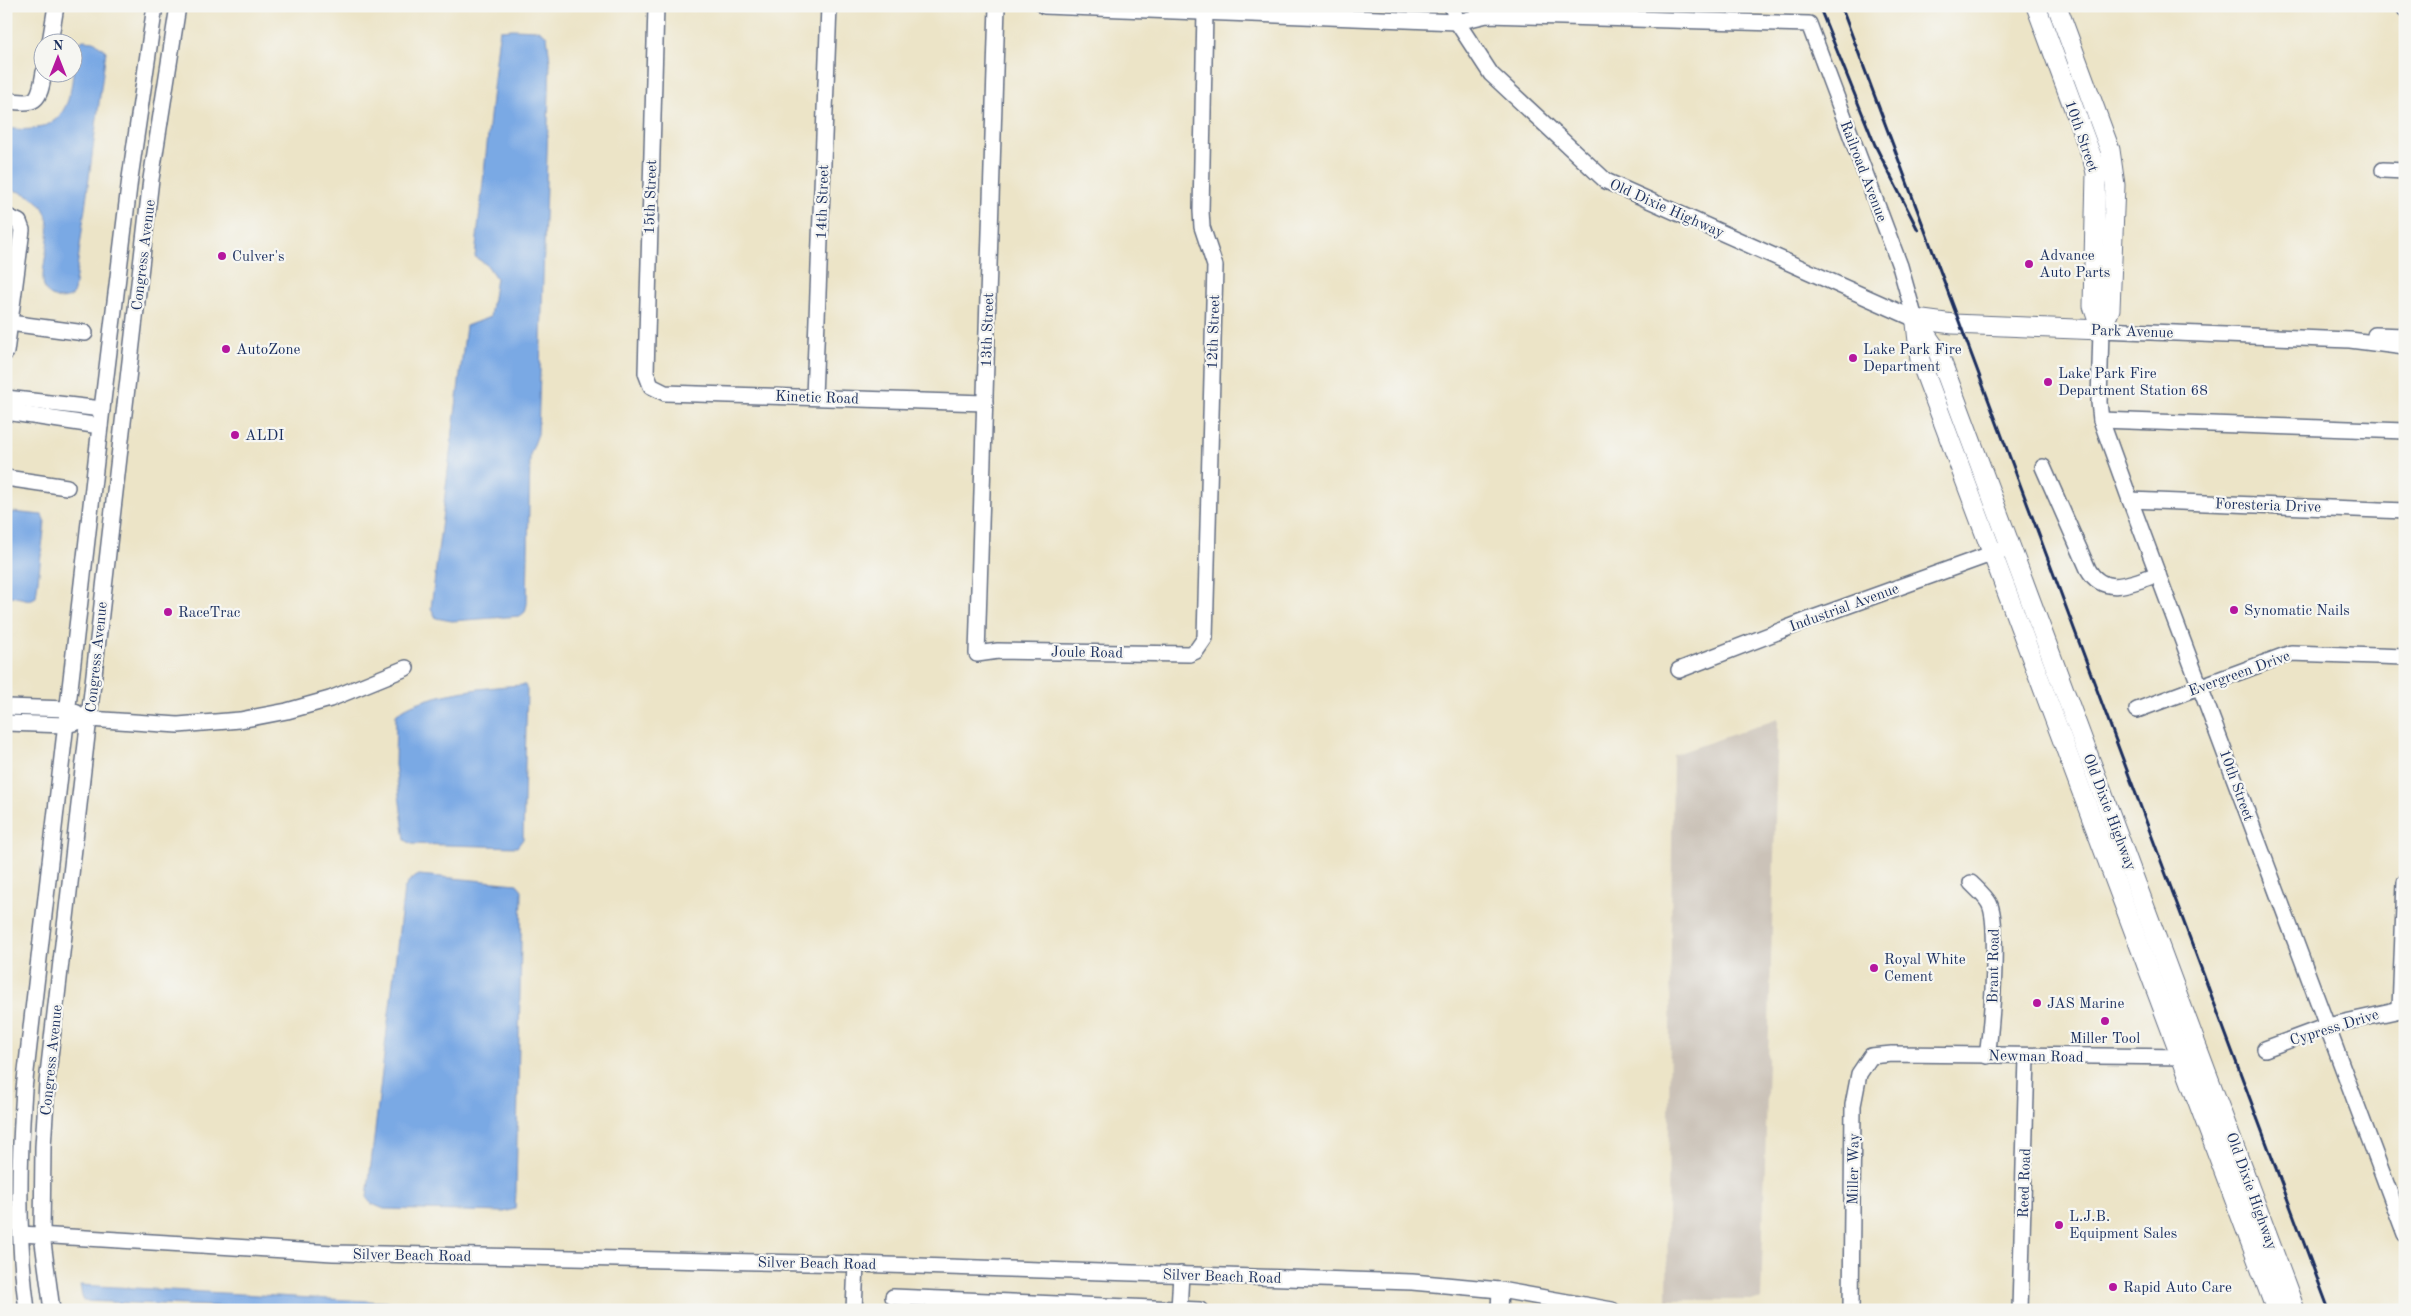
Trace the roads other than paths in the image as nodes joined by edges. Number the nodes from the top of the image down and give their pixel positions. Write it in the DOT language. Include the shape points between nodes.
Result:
graph roads {
  1 [pos="56,6"];
  2 [pos="155,6"];
  3 [pos="178,6"];
  4 [pos="656,6"];
  5 [pos="829,6"];
  6 [pos="997,6"];
  7 [pos="1044,6"];
  8 [pos="1452,6"];
  9 [pos="2036,6"];
  10 [pos="2057,6"];
  11 [pos="1205,12"];
  12 [pos="1457,22"];
  13 [pos="52,32"];
  14 [pos="42,82"];
  15 [pos="6,100"];
  16 [pos="2383,170"];
  17 [pos="2405,171"];
  18 [pos="6,216"];
  19 [pos="1915,319"];
  20 [pos="10,322"];
  21 [pos="2101,330"];
  22 [pos="85,333"];
  23 [pos="2405,336"];
  24 [pos="2350,340"];
  25 [pos="2405,348"];
  26 [pos="6,352"];
  27 [pos="651,386"];
  28 [pos="814,397"];
  29 [pos="6,398"];
  30 [pos="985,403"];
  31 [pos="102,409"];
  32 [pos="6,412"];
  33 [pos="2101,420"];
  34 [pos="100,426"];
  35 [pos="2405,431"];
  36 [pos="2043,467"];
  37 [pos="6,478"];
  38 [pos="67,486"];
  39 [pos="2130,500"];
  40 [pos="2405,510"];
  41 [pos="2010,547"];
  42 [pos="1992,553"];
  43 [pos="2158,574"];
  44 [pos="1196,651"];
  45 [pos="977,654"];
  46 [pos="2405,657"];
  47 [pos="406,668"];
  48 [pos="1679,670"];
  49 [pos="2200,687"];
  50 [pos="6,707"];
  51 [pos="68,709"];
  52 [pos="2137,710"];
  53 [pos="90,719"];
  54 [pos="6,723"];
  55 [pos="66,725"];
  56 [pos="2405,882"];
  57 [pos="1971,883"];
  58 [pos="2402,1009"];
  59 [pos="2327,1026"];
  60 [pos="2265,1049"];
  61 [pos="1871,1056"];
  62 [pos="1987,1056"];
  63 [pos="2027,1057"];
  64 [pos="2182,1057"];
  65 [pos="2202,1057"];
  66 [pos="2401,1210"];
  67 [pos="21,1234"];
  68 [pos="2405,1234"];
  69 [pos="42,1235"];
  70 [pos="856,1264"];
  71 [pos="1181,1274"];
  72 [pos="1500,1290"];
  73 [pos="893,1297"];
  74 [pos="1179,1309"];
  75 [pos="27,1310"];
  76 [pos="52,1310"];
  77 [pos="854,1310"];
  78 [pos="1200,1310"];
  79 [pos="1499,1310"];
  80 [pos="1612,1310"];
  81 [pos="1851,1310"];
  82 [pos="2020,1310"];
  83 [pos="2276,1310"];
  84 [pos="2295,1310"];
  1 -- 13 [label="street"];
  2 -- 31 [label="street, Congress Avenue"];
  3 -- 53 [label="street, Congress Avenue" via="151,179"];
  4 -- 27 [label="street, 15th Street" via="646,373"];
  5 -- 28 [label="street, 14th Street"];
  6 -- 30 [label="street, 13th Street"];
  7 -- 11 [label="street"];
  8 -- 12 [label="street, Old Dixie Highway"];
  9 -- 21 [label="main road, 10th Street" via="2094,160 2093,306"];
  10 -- 21 [label="main road, 10th Street" via="2113,166 2110,309"];
  11 -- 12 [label="street"];
  11 -- 44 [label="street, 12th Street" via="1200,211 1215,266 1205,638"];
  12 -- 19 [label="street, Old Dixie Highway" via="1491,74 1606,181"];
  12 -- 19 [label="street, Railroad Avenue" via="1487,15 1809,24 1900,266"];
  14 -- 15 [label="street" via="36,100 27,103"];
  16 -- 17 [label="street"];
  18 -- 20 [label="street" via="19,222 22,230"];
  19 -- 21 [label="main road, Park Avenue" via="1953,324"];
  19 -- 41 [label="main road, Old Dixie Highway" via="1938,352"];
  19 -- 42 [label="main road, Old Dixie Highway" via="1920,360"];
  20 -- 22 [label="street"];
  20 -- 26 [label="street"];
  21 -- 24 [label="street, Park Avenue"];
  21 -- 33 [label="street, 10th Street"];
  23 -- 24 [label="street, Park Avenue" via="2362,335"];
  24 -- 25 [label="street, Park Avenue"];
  27 -- 28 [label="street, Kinetic Road" via="665,393"];
  28 -- 30 [label="street, Kinetic Road"];
  29 -- 31 [label="street"];
  30 -- 45 [label="street, 13th Street"];
  31 -- 34 [label="street, Congress Avenue"];
  32 -- 34 [label="street"];
  33 -- 35 [label="street"];
  33 -- 39 [label="street, 10th Street"];
  34 -- 51 [label="street, Congress Avenue"];
  36 -- 43 [label="street" via="2088,569 2098,582 2113,586"];
  37 -- 38 [label="street"];
  39 -- 40 [label="street, Foresteria Drive"];
  39 -- 43 [label="street, 10th Street"];
  41 -- 42 [label="street, Industrial Avenue"];
  41 -- 65 [label="main road, Old Dixie Highway"];
  42 -- 48 [label="street, Industrial Avenue"];
  42 -- 64 [label="main road, Old Dixie Highway"];
  43 -- 49 [label="street, 10th Street"];
  44 -- 45 [label="street, Joule Road" via="1180,654 998,651"];
  46 -- 49 [label="street, Evergreen Drive" via="2291,652"];
  47 -- 53 [label="street" via="330,699 240,720 178,724"];
  49 -- 52 [label="street, Evergreen Drive"];
  49 -- 59 [label="street, 10th Street"];
  50 -- 51 [label="street"];
  51 -- 53 [label="street"];
  51 -- 55 [label="street, Congress Avenue"];
  53 -- 55 [label="street"];
  53 -- 69 [label="street, Congress Avenue" via="47,1083 42,1147"];
  54 -- 55 [label="street"];
  55 -- 67 [label="street, Congress Avenue" via="24,1089 20,1149"];
  56 -- 58 [label="street"];
  57 -- 62 [label="street, Brant Road" via="1990,903 1994,922 1992,1022"];
  58 -- 59 [label="street, Cypress Drive"];
  59 -- 60 [label="street, Cypress Drive"];
  59 -- 66 [label="street, 10th Street"];
  61 -- 62 [label="street, Newman Road"];
  61 -- 81 [label="street, Miller Way" via="1859,1074 1854,1105"];
  62 -- 63 [label="street, Newman Road"];
  63 -- 64 [label="street, Newman Road"];
  63 -- 82 [label="street, Reed Road"];
  64 -- 65 [label="street, Newman Road"];
  64 -- 83 [label="main road, Old Dixie Highway"];
  65 -- 84 [label="main road, Old Dixie Highway"];
  66 -- 68 [label="street, 10th Street"];
  67 -- 69 [label="street, Silver Beach Road"];
  67 -- 75 [label="street, Congress Avenue"];
  69 -- 70 [label="street, Silver Beach Road" via="333,1254"];
  69 -- 76 [label="street, Congress Avenue"];
  70 -- 71 [label="street, Silver Beach Road"];
  70 -- 77 [label="street"];
  71 -- 72 [label="street, Silver Beach Road" via="1412,1282"];
  71 -- 74 [label="street"];
  72 -- 79 [label="street"];
  72 -- 80 [label="street, Silver Beach Road"];
  73 -- 74 [label="street"];
  74 -- 78 [label="street"];
}
